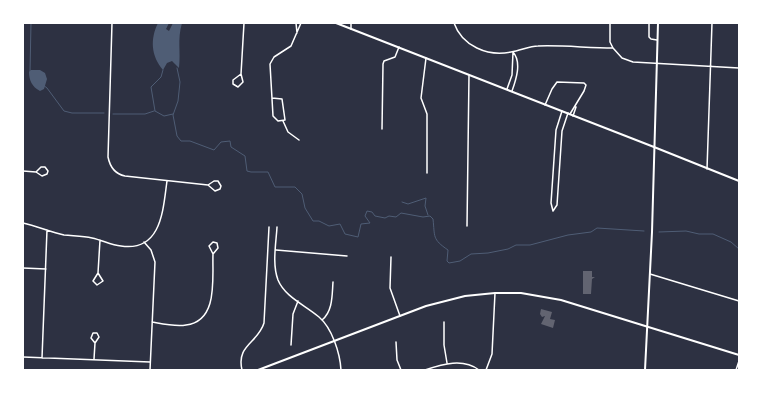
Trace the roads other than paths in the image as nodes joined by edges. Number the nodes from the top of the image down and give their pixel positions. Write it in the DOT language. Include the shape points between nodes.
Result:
graph roads {
  1 [pos="112,23"];
  2 [pos="244,23"];
  3 [pos="296,23"];
  4 [pos="301,23"];
  5 [pos="336,23"];
  6 [pos="351,23"];
  7 [pos="454,23"];
  8 [pos="610,23"];
  9 [pos="649,23"];
  10 [pos="658,23"];
  11 [pos="712,23"];
  12 [pos="351,29"];
  13 [pos="297,33"];
  14 [pos="657,40"];
  15 [pos="399,47"];
  16 [pos="612,48"];
  17 [pos="512,52"];
  18 [pos="426,58"];
  19 [pos="656,63"];
  20 [pos="710,67"];
  21 [pos="739,68"];
  22 [pos="241,74"];
  23 [pos="469,75"];
  24 [pos="507,89"];
  25 [pos="512,91"];
  26 [pos="272,98"];
  27 [pos="545,105"];
  28 [pos="562,111"];
  29 [pos="570,115"];
  30 [pos="283,121"];
  31 [pos="382,129"];
  32 [pos="300,140"];
  33 [pos="555,140"];
  34 [pos="561,140"];
  35 [pos="654,147"];
  36 [pos="553,164"];
  37 [pos="559,164"];
  38 [pos="707,168"];
  39 [pos="23,171"];
  40 [pos="36,172"];
  41 [pos="427,173"];
  42 [pos="166,181"];
  43 [pos="739,181"];
  44 [pos="208,185"];
  45 [pos="23,223"];
  46 [pos="467,226"];
  47 [pos="269,227"];
  48 [pos="277,227"];
  49 [pos="47,230"];
  50 [pos="100,240"];
  51 [pos="144,242"];
  52 [pos="276,250"];
  53 [pos="213,254"];
  54 [pos="347,256"];
  55 [pos="391,257"];
  56 [pos="23,268"];
  57 [pos="46,269"];
  58 [pos="98,273"];
  59 [pos="650,274"];
  60 [pos="333,282"];
  61 [pos="495,293"];
  62 [pos="298,301"];
  63 [pos="739,301"];
  64 [pos="400,316"];
  65 [pos="322,320"];
  66 [pos="152,322"];
  67 [pos="444,322"];
  68 [pos="648,327"];
  69 [pos="334,341"];
  70 [pos="95,342"];
  71 [pos="396,342"];
  72 [pos="291,345"];
  73 [pos="739,355"];
  74 [pos="23,357"];
  75 [pos="42,358"];
  76 [pos="94,359"];
  77 [pos="739,361"];
  78 [pos="150,362"];
  79 [pos="447,363"];
  80 [pos="150,370"];
  81 [pos="242,370"];
  82 [pos="258,370"];
  83 [pos="341,370"];
  84 [pos="401,370"];
  85 [pos="425,370"];
  86 [pos="479,370"];
  87 [pos="486,370"];
  88 [pos="645,370"];
  89 [pos="736,370"];
  1 -- 42 [label="street" via="108,157 110,164 122,176"];
  2 -- 22 [label="street"];
  3 -- 13 [label="street"];
  4 -- 13 [label="street"];
  5 -- 12 [label="main road"];
  6 -- 12 [label="street"];
  7 -- 17 [label="street" via="457,32 476,48 494,53"];
  8 -- 16 [label="street"];
  9 -- 14 [label="street" via="649,37"];
  10 -- 14 [label="main road"];
  11 -- 20 [label="street"];
  12 -- 15 [label="main road"];
  13 -- 26 [label="street" via="292,46 274,57 270,64"];
  14 -- 19 [label="main road"];
  15 -- 18 [label="main road"];
  15 -- 31 [label="street" via="395,57 384,61 383,64"];
  16 -- 17 [label="street" via="538,46"];
  16 -- 19 [label="street" via="618,56 627,60"];
  17 -- 24 [label="street" via="512,75"];
  17 -- 25 [label="street" via="516,56 518,70"];
  18 -- 23 [label="main road"];
  18 -- 41 [label="street" via="420,98 427,114"];
  19 -- 20 [label="street"];
  19 -- 35 [label="main road"];
  20 -- 21 [label="street"];
  20 -- 38 [label="street"];
  22 -- 22 [label="street" via="232,80 238,87 243,82"];
  23 -- 24 [label="main road"];
  23 -- 46 [label="street"];
  24 -- 25 [label="main road"];
  25 -- 27 [label="main road"];
  26 -- 30 [label="street" via="273,116 278,121"];
  26 -- 30 [label="street" via="284,102 286,117"];
  27 -- 28 [label="main road"];
  27 -- 29 [label="street" via="558,82 584,83 584,91"];
  28 -- 29 [label="main road"];
  28 -- 33 [label="street"];
  29 -- 34 [label="street" via="562,131"];
  29 -- 35 [label="main road"];
  30 -- 32 [label="street" via="288,132"];
  33 -- 34 [label="street"];
  33 -- 36 [label="street"];
  34 -- 37 [label="street"];
  35 -- 38 [label="main road"];
  35 -- 59 [label="main road"];
  36 -- 37 [label="street"];
  36 -- 37 [label="street" via="553,211 557,205"];
  38 -- 43 [label="main road"];
  39 -- 40 [label="street"];
  40 -- 40 [label="street" via="42,176 48,171 41,167"];
  42 -- 44 [label="street"];
  42 -- 51 [label="street" via="161,222"];
  44 -- 44 [label="street" via="215,191 221,186 218,181"];
  45 -- 49 [label="street"];
  47 -- 81 [label="street" via="264,323 242,354"];
  48 -- 52 [label="street"];
  49 -- 50 [label="street"];
  49 -- 57 [label="street"];
  50 -- 51 [label="street" via="125,247"];
  50 -- 58 [label="street"];
  51 -- 66 [label="street" via="151,250 155,262"];
  52 -- 54 [label="street"];
  52 -- 62 [label="street" via="279,282 286,292"];
  53 -- 53 [label="street" via="219,245 213,242 209,246"];
  53 -- 66 [label="street" via="210,303 203,318 186,326"];
  55 -- 64 [label="street" via="390,288"];
  56 -- 57 [label="street"];
  57 -- 75 [label="street"];
  58 -- 58 [label="street" via="93,278 96,285 103,281"];
  59 -- 63 [label="street"];
  59 -- 68 [label="main road"];
  60 -- 65 [label="street" via="330,309"];
  61 -- 64 [label="main road" via="453,299"];
  61 -- 68 [label="main road" via="550,297"];
  61 -- 87 [label="street" via="492,354"];
  62 -- 65 [label="street"];
  62 -- 72 [label="street" via="293,314"];
  64 -- 69 [label="main road"];
  65 -- 69 [label="street"];
  66 -- 78 [label="street"];
  67 -- 79 [label="street"];
  68 -- 73 [label="main road"];
  68 -- 88 [label="main road"];
  69 -- 82 [label="main road"];
  69 -- 83 [label="street"];
  70 -- 70 [label="street" via="99,337 97,333 93,333 91,338"];
  70 -- 76 [label="street"];
  71 -- 84 [label="street" via="397,360"];
  74 -- 75 [label="street"];
  75 -- 76 [label="street"];
  76 -- 78 [label="street"];
  77 -- 89 [label="street"];
  78 -- 80 [label="street"];
  79 -- 85 [label="street"];
  79 -- 86 [label="street" via="462,363"];
}
